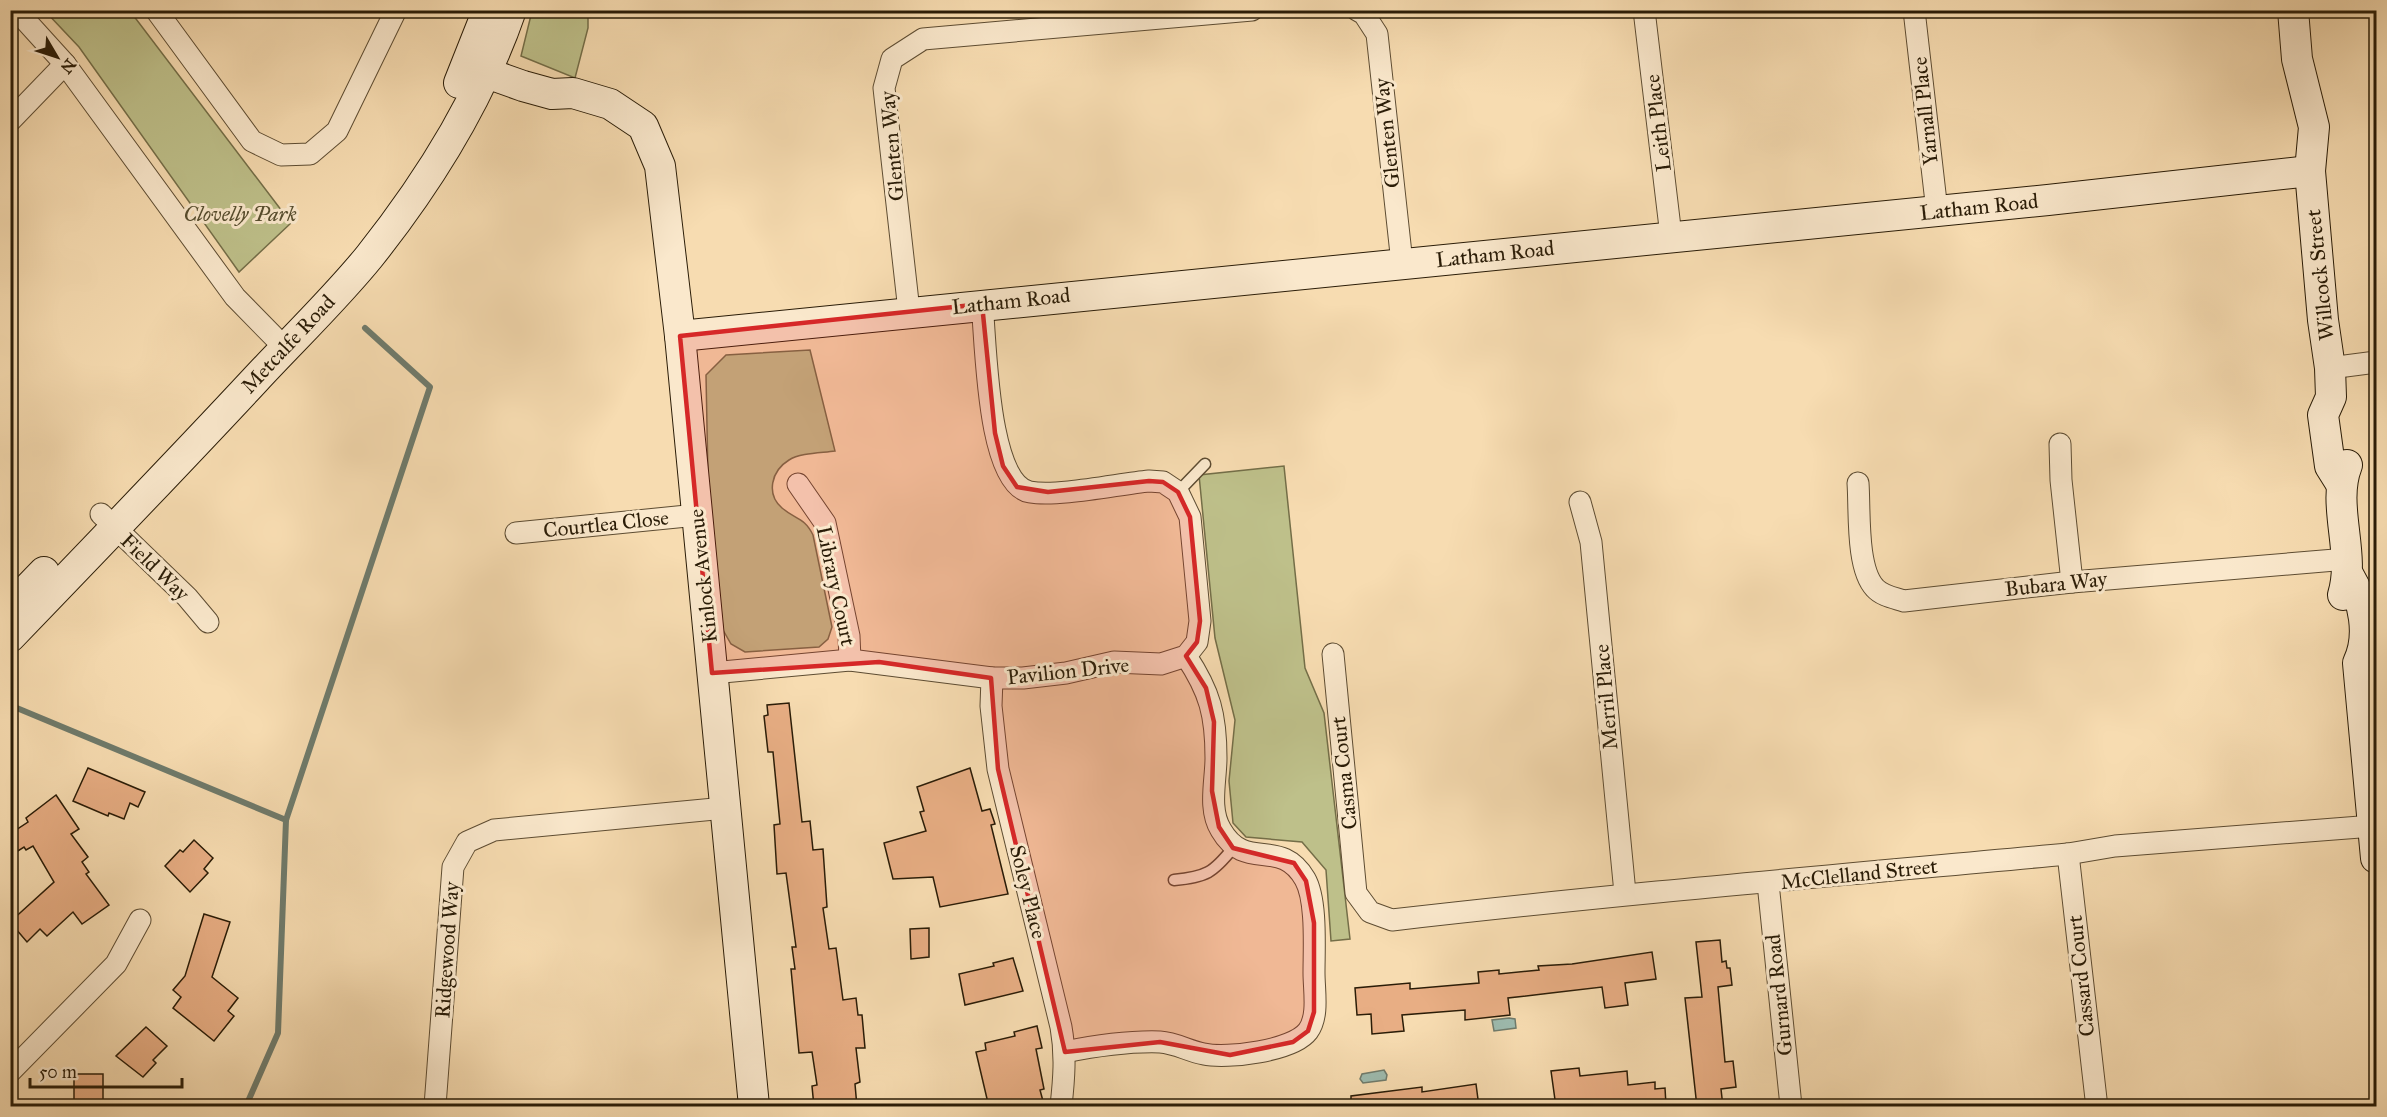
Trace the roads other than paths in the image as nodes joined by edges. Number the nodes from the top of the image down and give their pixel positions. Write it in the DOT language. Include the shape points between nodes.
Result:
graph roads {
  1 [pos="16,10"];
  2 [pos="156,10"];
  3 [pos="396,10"];
  4 [pos="488,10"];
  5 [pos="511,10"];
  6 [pos="1252,10"];
  7 [pos="1644,10"];
  8 [pos="1914,10"];
  9 [pos="2293,10"];
  10 [pos="1363,12"];
  11 [pos="482,57"];
  12 [pos="65,64"];
  13 [pos="10,121"];
  14 [pos="2310,162"];
  15 [pos="1937,211"];
  16 [pos="1671,236"];
  17 [pos="1402,263"];
  18 [pos="982,304"];
  19 [pos="909,311"];
  20 [pos="680,336"];
  21 [pos="278,342"];
  22 [pos="2376,362"];
  23 [pos="2331,382"];
  24 [pos="2060,444"];
  25 [pos="1205,464"];
  26 [pos="1858,483"];
  27 [pos="798,484"];
  28 [pos="1178,492"];
  29 [pos="1580,502"];
  30 [pos="697,515"];
  31 [pos="108,521"];
  32 [pos="516,533"];
  33 [pos="2348,567"];
  34 [pos="2072,582"];
  35 [pos="10,607"];
  36 [pos="208,622"];
  37 [pos="10,637"];
  38 [pos="1333,654"];
  39 [pos="1186,656"];
  40 [pos="850,660"];
  41 [pos="712,673"];
  42 [pos="992,678"];
  43 [pos="725,808"];
  44 [pos="2373,826"];
  45 [pos="1233,848"];
  46 [pos="2068,854"];
  47 [pos="2376,858"];
  48 [pos="1174,880"];
  49 [pos="1768,883"];
  50 [pos="1356,893"];
  51 [pos="1624,893"];
  52 [pos="140,920"];
  53 [pos="1065,1052"];
  54 [pos="10,1072"];
  55 [pos="2096,1099"];
  56 [pos="435,1107"];
  57 [pos="754,1107"];
  58 [pos="1061,1107"];
  59 [pos="1791,1107"];
  1 -- 12 [label="street"];
  2 -- 3 [label="street" via="252,141 280,155 310,154 337,131"];
  4 -- 11 [label="street, Metcalfe Road"];
  5 -- 11 [label="street, Metcalfe Road"];
  6 -- 19 [label="street, Glenten Way" via="923,39 892,59 884,88"];
  7 -- 16 [label="street, Leith Place"];
  8 -- 15 [label="street, Yarnall Place"];
  9 -- 14 [label="street, Willcock Street" via="2297,59 2314,127"];
  10 -- 17 [label="street, Glenten Way" via="1377,33"];
  11 -- 20 [label="street, Kinlock Avenue" via="559,82 573,93 610,104 643,126 660,166"];
  11 -- 21 [label="street, Metcalfe Road" via="417,195 367,259"];
  12 -- 13 [label="street"];
  12 -- 21 [label="street" via="235,297"];
  14 -- 15 [label="street, Latham Road"];
  14 -- 23 [label="street, Willcock Street"];
  15 -- 16 [label="street, Latham Road"];
  16 -- 17 [label="street, Latham Road"];
  17 -- 18 [label="street, Latham Road"];
  18 -- 19 [label="street, Latham Road"];
  18 -- 28 [label="street" via="994,433 1003,466 1017,487 1028,492 1048,492 1149,481 1163,482"];
  19 -- 20 [label="street, Latham Road"];
  20 -- 30 [label="street, Kinlock Avenue"];
  21 -- 31 [label="street, Metcalfe Road"];
  22 -- 23 [label="street"];
  23 -- 33 [label="street, Willcock Street" via="2342,412 2348,463 2340,482"];
  24 -- 34 [label="street"];
  25 -- 28 [label="lane"];
  26 -- 34 [label="street, Bubara Way" via="1863,560 1875,588 1887,596 1904,601"];
  27 -- 40 [label="street, Library Court" via="825,524 849,636"];
  28 -- 39 [label="street" via="1190,517 1200,621 1197,642"];
  29 -- 51 [label="street, Merril Place" via="1591,542"];
  30 -- 32 [label="street, Courtlea Close"];
  30 -- 41 [label="street, Kinlock Avenue"];
  31 -- 35 [label="street, Metcalfe Road"];
  31 -- 36 [label="street, Field Way"];
  31 -- 37 [label="street, Metcalfe Road"];
  33 -- 34 [label="street, Bubara Way"];
  33 -- 44 [label="street, Willcock Street" via="2360,593 2366,647 2358,663"];
  38 -- 50 [label="street, Casma Court"];
  39 -- 42 [label="street, Pavilion Drive" via="1161,664 1114,662 1066,673"];
  39 -- 45 [label="street" via="1206,688 1214,722 1216,760 1212,791 1219,827"];
  40 -- 41 [label="street, Pavilion Drive"];
  40 -- 42 [label="street, Pavilion Drive"];
  41 -- 43 [label="street, Kinlock Avenue"];
  42 -- 53 [label="street, Soley Place" via="998,769"];
  43 -- 56 [label="street, Ridgewood Way" via="494,830 467,842 453,867"];
  43 -- 57 [label="street, Kinlock Avenue"];
  44 -- 46 [label="street, McClelland Street" via="2115,846"];
  44 -- 47 [label="street, Willcock Street"];
  45 -- 48 [label="lane" via="1211,873"];
  45 -- 53 [label="street" via="1255,855 1273,854 1294,863 1306,881 1314,923 1314,1012 1308,1031 1293,1042 1230,1055 1205,1054 1160,1042"];
  46 -- 49 [label="street, McClelland Street"];
  46 -- 55 [label="street, Cassard Court"];
  49 -- 51 [label="street, McClelland Street"];
  49 -- 59 [label="street, Gurnard Road"];
  50 -- 51 [label="street, McClelland Street" via="1370,912 1392,920"];
  52 -- 54 [label="street" via="116,964"];
  53 -- 58 [label="street, Soley Place"];
}
